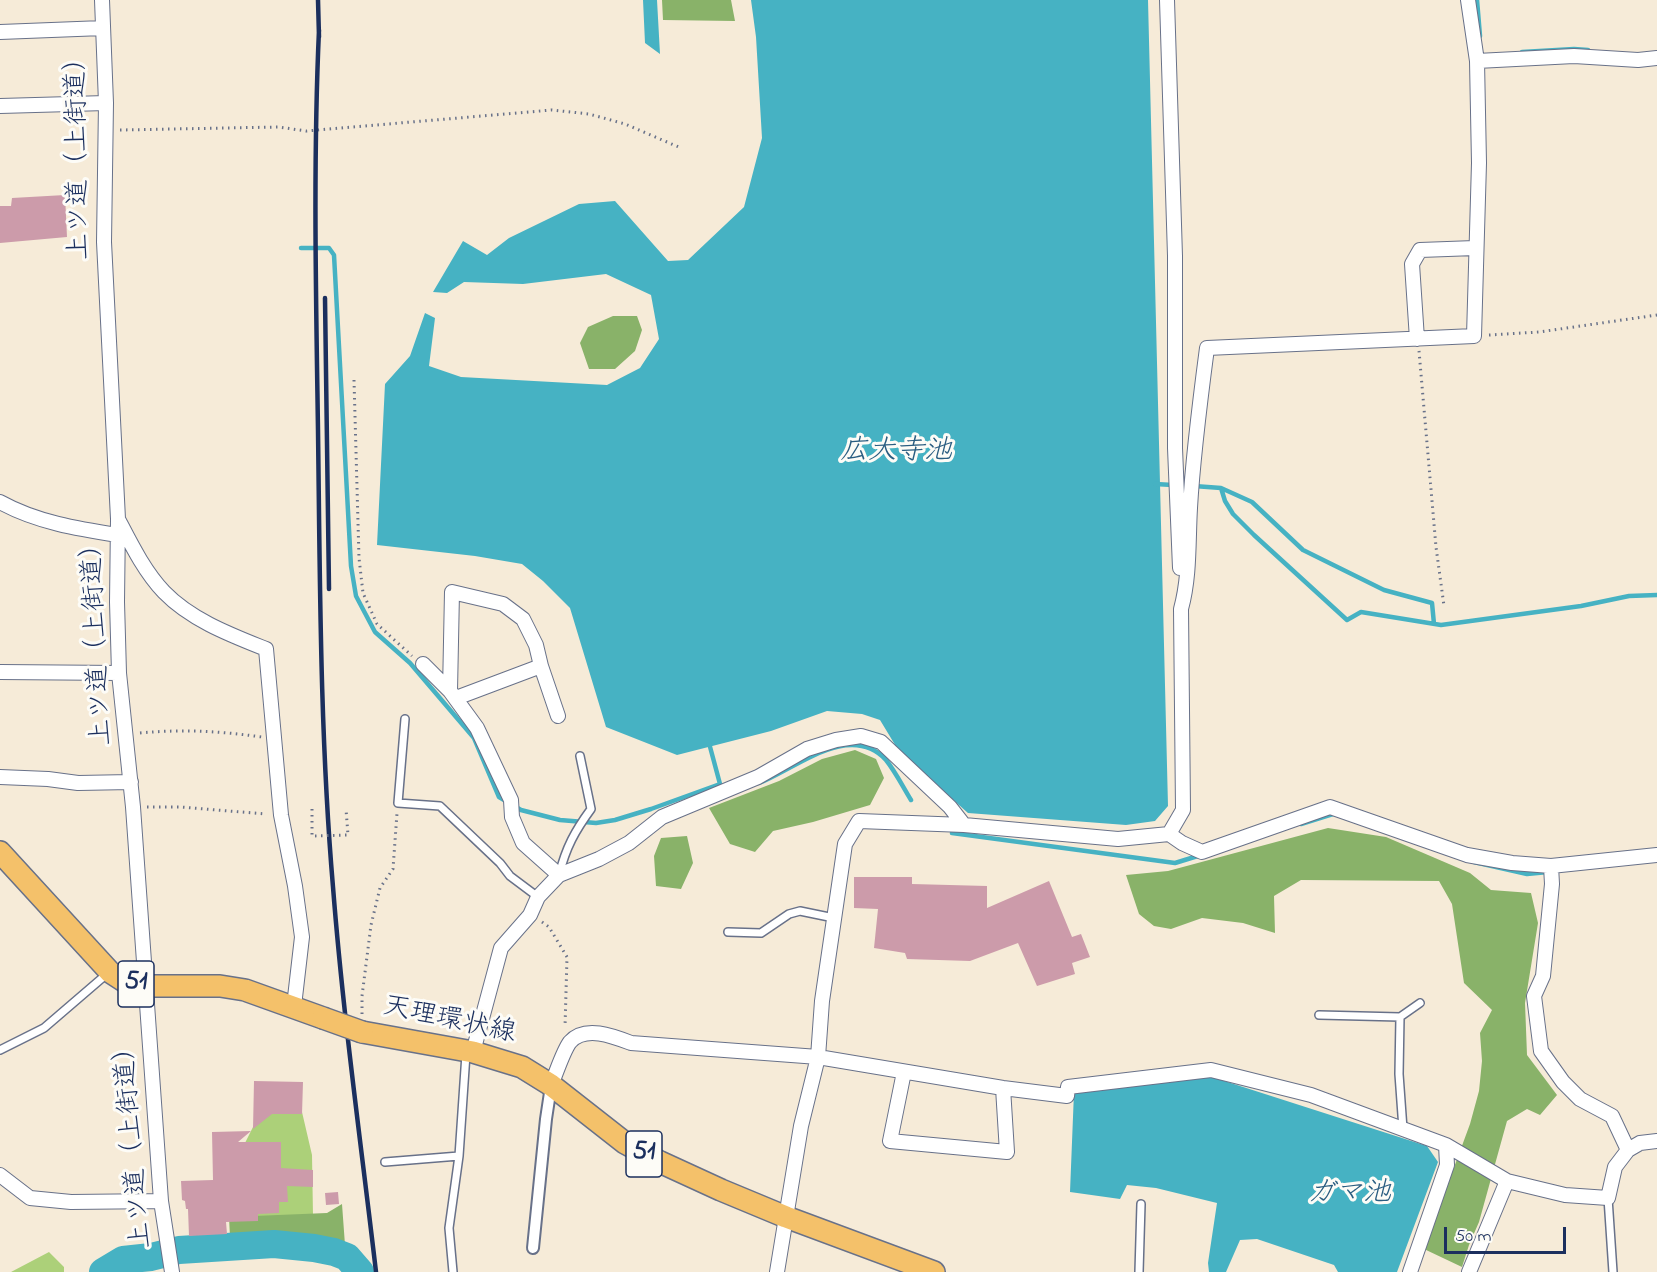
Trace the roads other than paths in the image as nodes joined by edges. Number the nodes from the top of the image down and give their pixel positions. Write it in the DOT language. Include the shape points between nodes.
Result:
graph roads {
  1 [pos="102,0"];
  2 [pos="1167,0"];
  3 [pos="1468,0"];
  4 [pos="103,28"];
  5 [pos="0,32"];
  6 [pos="1657,58"];
  7 [pos="1478,61"];
  8 [pos="106,103"];
  9 [pos="0,106"];
  10 [pos="1475,248"];
  11 [pos="1417,339"];
  12 [pos="0,502"];
  13 [pos="118,519"];
  14 [pos="118,535"];
  15 [pos="1181,609"];
  16 [pos="423,664"];
  17 [pos="541,666"];
  18 [pos="0,672"];
  19 [pos="119,673"];
  20 [pos="453,695"];
  21 [pos="558,716"];
  22 [pos="405,719"];
  23 [pos="580,756"];
  24 [pos="0,777"];
  25 [pos="131,782"];
  26 [pos="964,825"];
  27 [pos="1168,834"];
  28 [pos="0,852"];
  29 [pos="1657,855"];
  30 [pos="559,874"];
  31 [pos="1551,874"];
  32 [pos="538,897"];
  33 [pos="834,918"];
  34 [pos="728,932"];
  35 [pos="110,972"];
  36 [pos="146,986"];
  37 [pos="1420,1003"];
  38 [pos="294,1006"];
  39 [pos="1319,1015"];
  40 [pos="1400,1017"];
  41 [pos="0,1050"];
  42 [pos="470,1052"];
  43 [pos="818,1057"];
  44 [pos="904,1072"];
  45 [pos="551,1085"];
  46 [pos="1003,1088"];
  47 [pos="1403,1129"];
  48 [pos="1657,1141"];
  49 [pos="1446,1145"];
  50 [pos="1628,1150"];
  51 [pos="459,1156"];
  52 [pos="386,1162"];
  53 [pos="0,1175"];
  54 [pos="1508,1181"];
  55 [pos="1608,1198"];
  56 [pos="161,1201"];
  57 [pos="1142,1204"];
  58 [pos="786,1217"];
  59 [pos="533,1248"];
  60 [pos="171,1267"];
  61 [pos="453,1272"];
  62 [pos="777,1272"];
  63 [pos="934,1272"];
  64 [pos="1140,1272"];
  65 [pos="1410,1272"];
  66 [pos="1469,1272"];
  67 [pos="1613,1272"];
  1 -- 4 [label="street, 上ツ道（上街道）"];
  2 -- 15 [label="street"];
  3 -- 7 [label="street"];
  4 -- 5 [label="street"];
  4 -- 8 [label="street, 上ツ道（上街道）"];
  6 -- 7 [label="street" via="1574,56"];
  7 -- 10 [label="street"];
  8 -- 9 [label="street"];
  8 -- 13 [label="street, 上ツ道（上街道）" via="104,242"];
  10 -- 11 [label="street" via="1474,336"];
  10 -- 11 [label="street" via="1420,250 1412,264"];
  11 -- 15 [label="street" via="1207,348 1190,508 1187,586"];
  12 -- 14 [label="street" via="18,512"];
  13 -- 14 [label="street, 上ツ道（上街道）"];
  13 -- 38 [label="street" via="142,564 165,593 192,615 266,649 281,815 302,937"];
  14 -- 19 [label="street, 上ツ道（上街道）"];
  15 -- 27 [label="street" via="1183,810"];
  16 -- 20 [label="street"];
  17 -- 20 [label="street"];
  17 -- 20 [label="street" via="524,620 503,604 452,592"];
  17 -- 21 [label="street"];
  18 -- 19 [label="street"];
  19 -- 25 [label="street, 上ツ道（上街道）"];
  20 -- 30 [label="street" via="477,728 511,800 512,818 523,843"];
  22 -- 32 [label="lane" via="398,803 440,806 510,876"];
  23 -- 30 [label="lane" via="591,809 575,830"];
  24 -- 25 [label="street" via="78,783"];
  25 -- 36 [label="street, 上ツ道（上街道）"];
  26 -- 27 [label="street" via="1118,839"];
  26 -- 30 [label="street" via="881,742 861,736 807,749 758,777 662,817 629,843 599,859"];
  26 -- 33 [label="street" via="859,820 845,844"];
  27 -- 31 [label="street" via="1202,852 1330,807 1467,855"];
  28 -- 35 [label="main road, 天理環状線 / 51"];
  29 -- 31 [label="street"];
  30 -- 32 [label="street"];
  31 -- 50 [label="street" via="1543,976 1534,996 1541,1051 1580,1100 1612,1116"];
  32 -- 42 [label="street" via="530,915 501,948"];
  33 -- 34 [label="lane" via="800,911 761,933"];
  33 -- 43 [label="street"];
  35 -- 36 [label="main road, 天理環状線 / 51" via="127,982"];
  35 -- 41 [label="lane" via="44,1028"];
  36 -- 38 [label="main road, 天理環状線 / 51" via="220,986"];
  36 -- 56 [label="street, 上ツ道（上街道）"];
  37 -- 40 [label="lane"];
  38 -- 42 [label="main road, 天理環状線 / 51, bridge" via="362,1032"];
  39 -- 40 [label="lane"];
  40 -- 47 [label="lane"];
  42 -- 45 [label="main road, 天理環状線 / 51" via="522,1067"];
  42 -- 51 [label="lane"];
  43 -- 44 [label="street"];
  43 -- 45 [label="street" via="631,1043 610,1035 582,1034 570,1043"];
  43 -- 58 [label="street" via="801,1126"];
  44 -- 46 [label="street"];
  44 -- 46 [label="street" via="890,1141 1007,1152"];
  45 -- 58 [label="main road, 天理環状線 / 51" via="625,1143 722,1191"];
  45 -- 59 [label="street"];
  46 -- 47 [label="street" via="1066,1096 1068,1087 1211,1070 1311,1095"];
  47 -- 49 [label="street"];
  48 -- 50 [label="street" via="1640,1143"];
  49 -- 54 [label="street"];
  49 -- 65 [label="street" via="1447,1165"];
  50 -- 55 [label="street" via="1615,1167"];
  51 -- 52 [label="lane"];
  51 -- 61 [label="lane" via="449,1228"];
  53 -- 56 [label="street" via="30,1198 71,1202"];
  54 -- 55 [label="street" via="1565,1195"];
  54 -- 66 [label="street"];
  55 -- 67 [label="lane"];
  56 -- 60 [label="street, 上ツ道（上街道）"];
  57 -- 64 [label="lane"];
  58 -- 62 [label="street"];
  58 -- 63 [label="main road, 天理環状線 / 51"];
}
